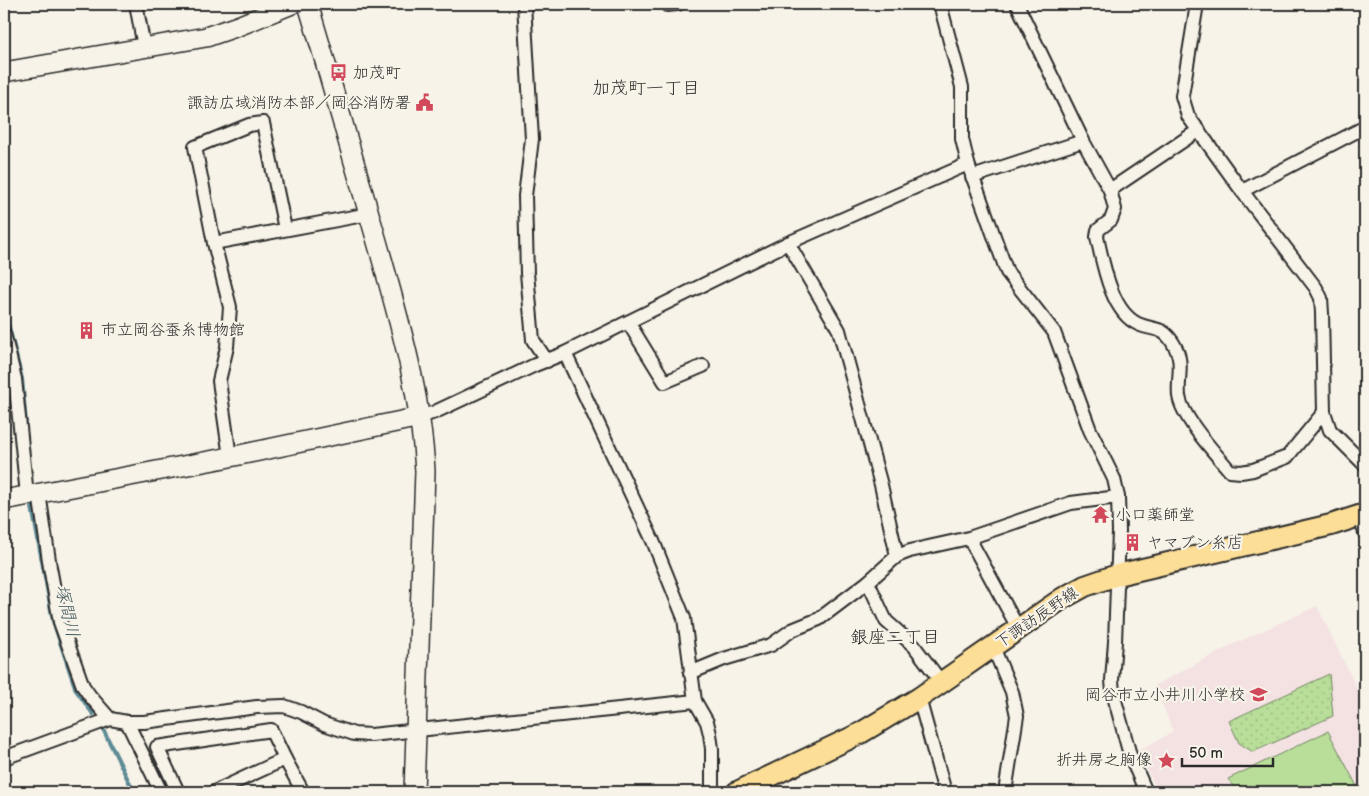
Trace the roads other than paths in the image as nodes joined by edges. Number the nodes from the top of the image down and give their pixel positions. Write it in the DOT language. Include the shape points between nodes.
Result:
graph roads {
  1 [pos="136,4"];
  2 [pos="292,4"];
  3 [pos="308,4"];
  4 [pos="524,4"];
  5 [pos="667,4"];
  6 [pos="678,4"];
  7 [pos="940,4"];
  8 [pos="1017,4"];
  9 [pos="1197,4"];
  10 [pos="144,47"];
  11 [pos="4,72"];
  12 [pos="1365,127"];
  13 [pos="1199,130"];
  14 [pos="1083,141"];
  15 [pos="968,164"];
  16 [pos="972,177"];
  17 [pos="1110,190"];
  18 [pos="1242,190"];
  19 [pos="369,214"];
  20 [pos="285,230"];
  21 [pos="214,243"];
  22 [pos="788,243"];
  23 [pos="628,322"];
  24 [pos="4,334"];
  25 [pos="566,353"];
  26 [pos="7,356"];
  27 [pos="547,361"];
  28 [pos="703,366"];
  29 [pos="1324,412"];
  30 [pos="420,417"];
  31 [pos="230,457"];
  32 [pos="1365,465"];
  33 [pos="33,494"];
  34 [pos="1118,497"];
  35 [pos="4,500"];
  36 [pos="1363,521"];
  37 [pos="969,538"];
  38 [pos="897,556"];
  39 [pos="1117,575"];
  40 [pos="868,582"];
  41 [pos="1018,628"];
  42 [pos="993,647"];
  43 [pos="690,673"];
  44 [pos="942,682"];
  45 [pos="919,698"];
  46 [pos="694,701"];
  47 [pos="110,719"];
  48 [pos="127,722"];
  49 [pos="417,731"];
  50 [pos="4,758"];
  51 [pos="285,758"];
  52 [pos="759,788"];
  53 [pos="161,792"];
  54 [pos="178,792"];
  55 [pos="214,792"];
  56 [pos="303,792"];
  57 [pos="414,792"];
  58 [pos="712,792"];
  59 [pos="737,792"];
  60 [pos="945,792"];
  61 [pos="1005,792"];
  62 [pos="1146,792"];
  1 -- 10 [label="street"];
  2 -- 10 [label="street" via="206,37"];
  3 -- 19 [label="street"];
  4 -- 27 [label="street" via="532,139 524,196 527,273 533,340"];
  5 -- 6 [label="street"];
  7 -- 15 [label="street" via="962,87 962,139"];
  8 -- 14 [label="street"];
  9 -- 13 [label="street" via="1182,96 1188,116"];
  10 -- 11 [label="street"];
  12 -- 18 [label="street"];
  13 -- 17 [label="street"];
  13 -- 18 [label="street"];
  14 -- 16 [label="street"];
  14 -- 17 [label="street"];
  15 -- 16 [label="street"];
  15 -- 22 [label="street"];
  16 -- 34 [label="street" via="1008,272 1054,332 1090,430 1114,479"];
  17 -- 29 [label="street" via="1115,209 1111,220 1098,230 1097,237 1107,281 1126,317 1139,324 1159,328 1173,344 1181,364 1179,397 1183,406 1203,440 1230,471 1253,470 1287,457"];
  18 -- 29 [label="street" via="1321,298"];
  19 -- 20 [label="street"];
  19 -- 30 [label="street" via="408,356"];
  20 -- 21 [label="street"];
  20 -- 21 [label="street" via="263,123 249,125 195,147"];
  21 -- 31 [label="street" via="230,307 227,347 219,381"];
  22 -- 23 [label="street"];
  22 -- 38 [label="street" via="839,330"];
  23 -- 25 [label="street"];
  23 -- 28 [label="street" via="665,382"];
  24 -- 26 [label="street"];
  25 -- 27 [label="street"];
  25 -- 43 [label="street" via="669,577 684,618"];
  26 -- 33 [label="street" via="15,379"];
  27 -- 30 [label="street"];
  29 -- 32 [label="street" via="1330,430"];
  30 -- 31 [label="street"];
  30 -- 49 [label="street" via="425,472"];
  31 -- 33 [label="street"];
  33 -- 35 [label="street"];
  33 -- 47 [label="street" via="60,622 83,686"];
  34 -- 37 [label="street" via="1071,503"];
  34 -- 39 [label="street"];
  36 -- 39 [label="main road, 下諏訪辰野線" via="1331,525"];
  37 -- 38 [label="street"];
  37 -- 41 [label="street"];
  38 -- 40 [label="street"];
  39 -- 41 [label="main road, 下諏訪辰野線" via="1085,586"];
  39 -- 62 [label="street" via="1113,693 1130,755"];
  40 -- 43 [label="street" via="819,619 792,630 770,645"];
  40 -- 44 [label="street" via="886,621 914,646"];
  41 -- 42 [label="main road, 下諏訪辰野線"];
  42 -- 44 [label="main road, 下諏訪辰野線"];
  42 -- 61 [label="street" via="1012,692 1017,716"];
  43 -- 46 [label="street"];
  44 -- 45 [label="main road, 下諏訪辰野線"];
  45 -- 52 [label="main road, 下諏訪辰野線"];
  45 -- 60 [label="street"];
  46 -- 49 [label="street"];
  46 -- 58 [label="street" via="707,722 712,749"];
  47 -- 48 [label="street"];
  47 -- 50 [label="street"];
  48 -- 49 [label="street" via="284,706 354,734"];
  48 -- 53 [label="street"];
  49 -- 57 [label="street"];
  51 -- 54 [label="street" via="271,730 157,747"];
  51 -- 55 [label="street"];
  51 -- 56 [label="street"];
  52 -- 59 [label="main road, 下諏訪辰野線"];
}
